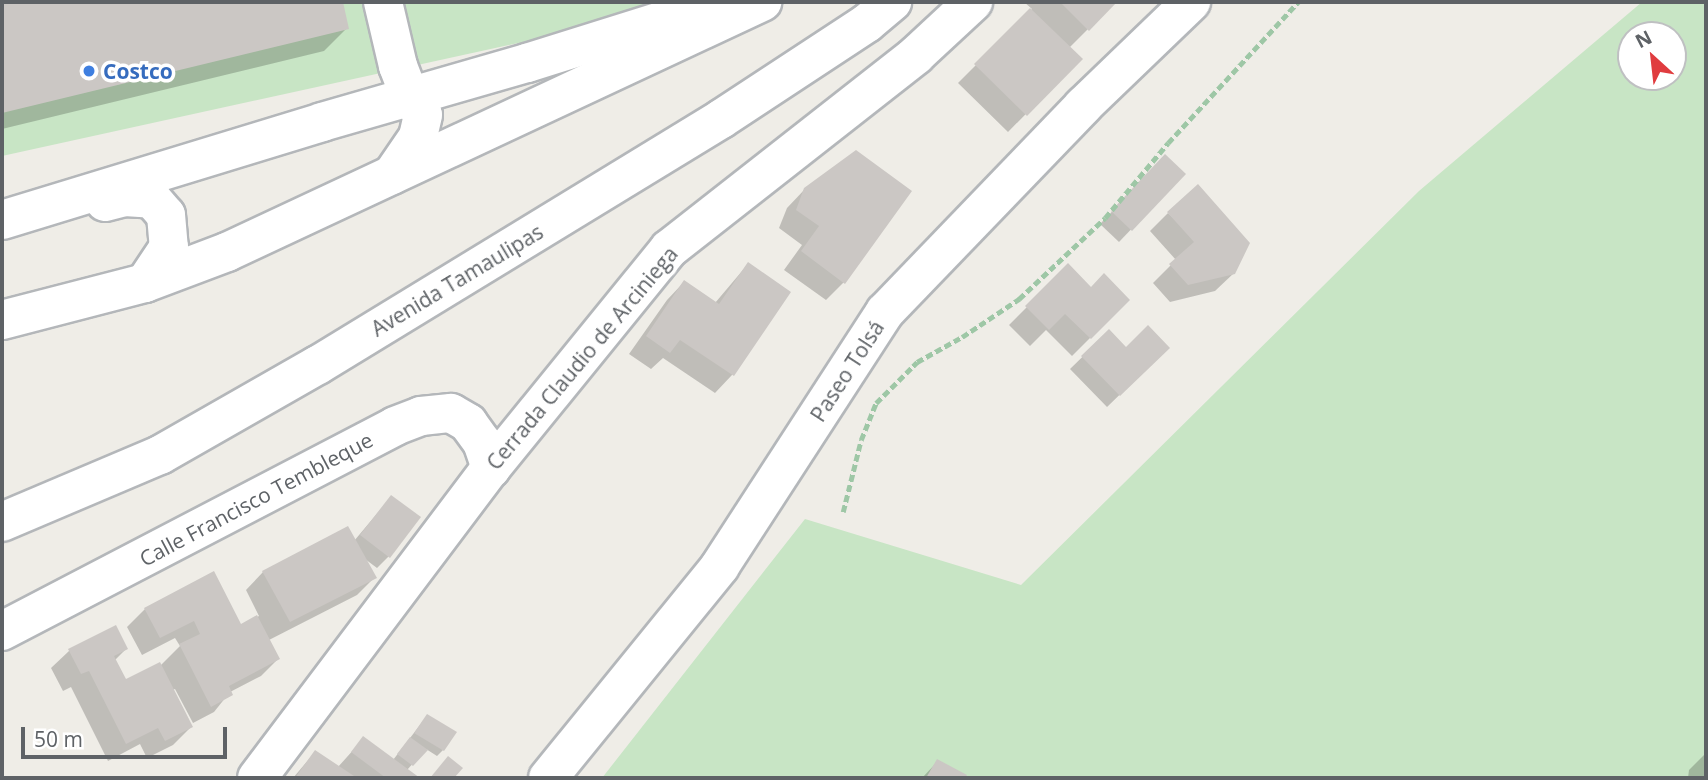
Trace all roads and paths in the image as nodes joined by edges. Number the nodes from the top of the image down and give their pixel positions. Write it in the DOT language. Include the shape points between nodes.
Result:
graph roads {
  1 [pos="383,2"];
  2 [pos="708,2"];
  3 [pos="762,2"];
  4 [pos="892,2"];
  5 [pos="973,2"];
  6 [pos="1191,2"];
  7 [pos="1298,2"];
  8 [pos="409,96"];
  9 [pos="392,174"];
  10 [pos="2,220"];
  11 [pos="2,229"];
  12 [pos="145,283"];
  13 [pos="2,320"];
  14 [pos="491,468"];
  15 [pos="843,512"];
  16 [pos="2,522"];
  17 [pos="2,631"];
  18 [pos="257,778"];
  19 [pos="548,778"];
  1 -- 8 [label="street"];
  2 -- 8 [label="street" via="664,20"];
  3 -- 9 [label="street"];
  4 -- 16 [label="street, Avenida Tamaulipas" via="721,119 318,365 160,455"];
  5 -- 14 [label="street, Cerrada Claudio de Arciniega" via="916,55 669,249"];
  6 -- 19 [label="street, Paseo Tolsá" via="1083,106 885,312 720,566"];
  7 -- 15 [label="path" via="1086,236 1019,299 916,362 876,403 861,440"];
  8 -- 9 [label="street" via="423,116 422,125 411,151"];
  8 -- 10 [label="street"];
  9 -- 12 [label="street" via="227,252"];
  11 -- 12 [label="street" via="125,197 152,199 166,215 169,247"];
  12 -- 13 [label="street"];
  14 -- 17 [label="street, Calle Francisco Tembleque" via="482,442 468,423 451,413 421,416"];
  14 -- 18 [label="street, Cerrada Claudio de Arciniega"];
}
